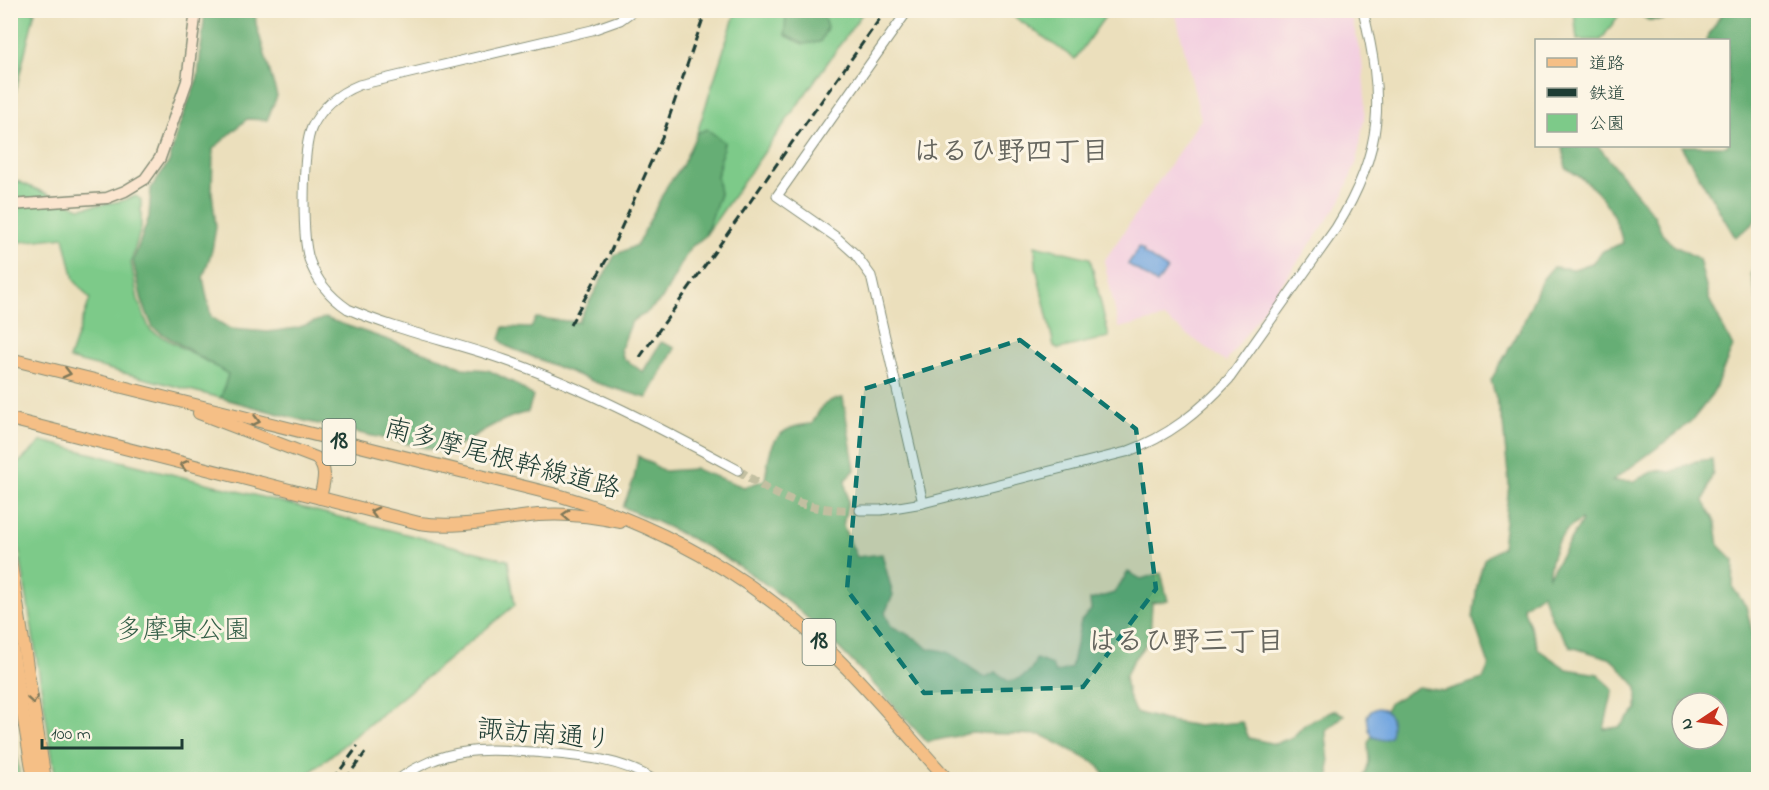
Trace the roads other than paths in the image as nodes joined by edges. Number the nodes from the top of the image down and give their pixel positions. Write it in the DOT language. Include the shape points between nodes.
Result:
graph roads {
  1 [pos="196,10"];
  2 [pos="634,10"];
  3 [pos="908,10"];
  4 [pos="1363,10"];
  5 [pos="10,205"];
  6 [pos="10,359"];
  7 [pos="162,397"];
  8 [pos="10,419"];
  9 [pos="738,470"];
  10 [pos="320,498"];
  11 [pos="923,503"];
  12 [pos="860,510"];
  13 [pos="664,535"];
  14 [pos="10,559"];
  15 [pos="10,636"];
  16 [pos="34,780"];
  17 [pos="45,780"];
  18 [pos="398,780"];
  19 [pos="654,780"];
  20 [pos="948,780"];
  1 -- 5 [label="main road" via="187,81 160,158 145,179 107,198"];
  2 -- 9 [label="street" via="620,20 592,30 360,85 333,100 312,127 307,143 309,258 323,286 348,309 557,380 618,406"];
  3 -- 11 [label="street" via="777,196 836,237 871,276"];
  4 -- 11 [label="street" via="1378,101 1376,135 1364,174 1336,228 1223,386 1180,426 1142,446"];
  6 -- 7 [label="main road, 南多摩尾根幹線道路 / 18, one-way"];
  7 -- 10 [label="main road" via="316,458 324,466 325,474"];
  7 -- 13 [label="main road, 南多摩尾根幹線道路 / 18, one-way" via="561,496"];
  10 -- 8 [label="main road, 南多摩尾根幹線道路 / 18, one-way"];
  13 -- 10 [label="main road, 南多摩尾根幹線道路 / 18, one-way" via="612,520 565,515 475,524 419,524"];
  11 -- 12 [label="street"];
  13 -- 20 [label="main road, 南多摩尾根幹線道路 / 18" via="726,568 781,608 842,664"];
  14 -- 17 [label="main road, one-way"];
  15 -- 16 [label="main road"];
  18 -- 19 [label="street, 諏訪南通り" via="442,757 480,750 588,757 634,769"];
}
